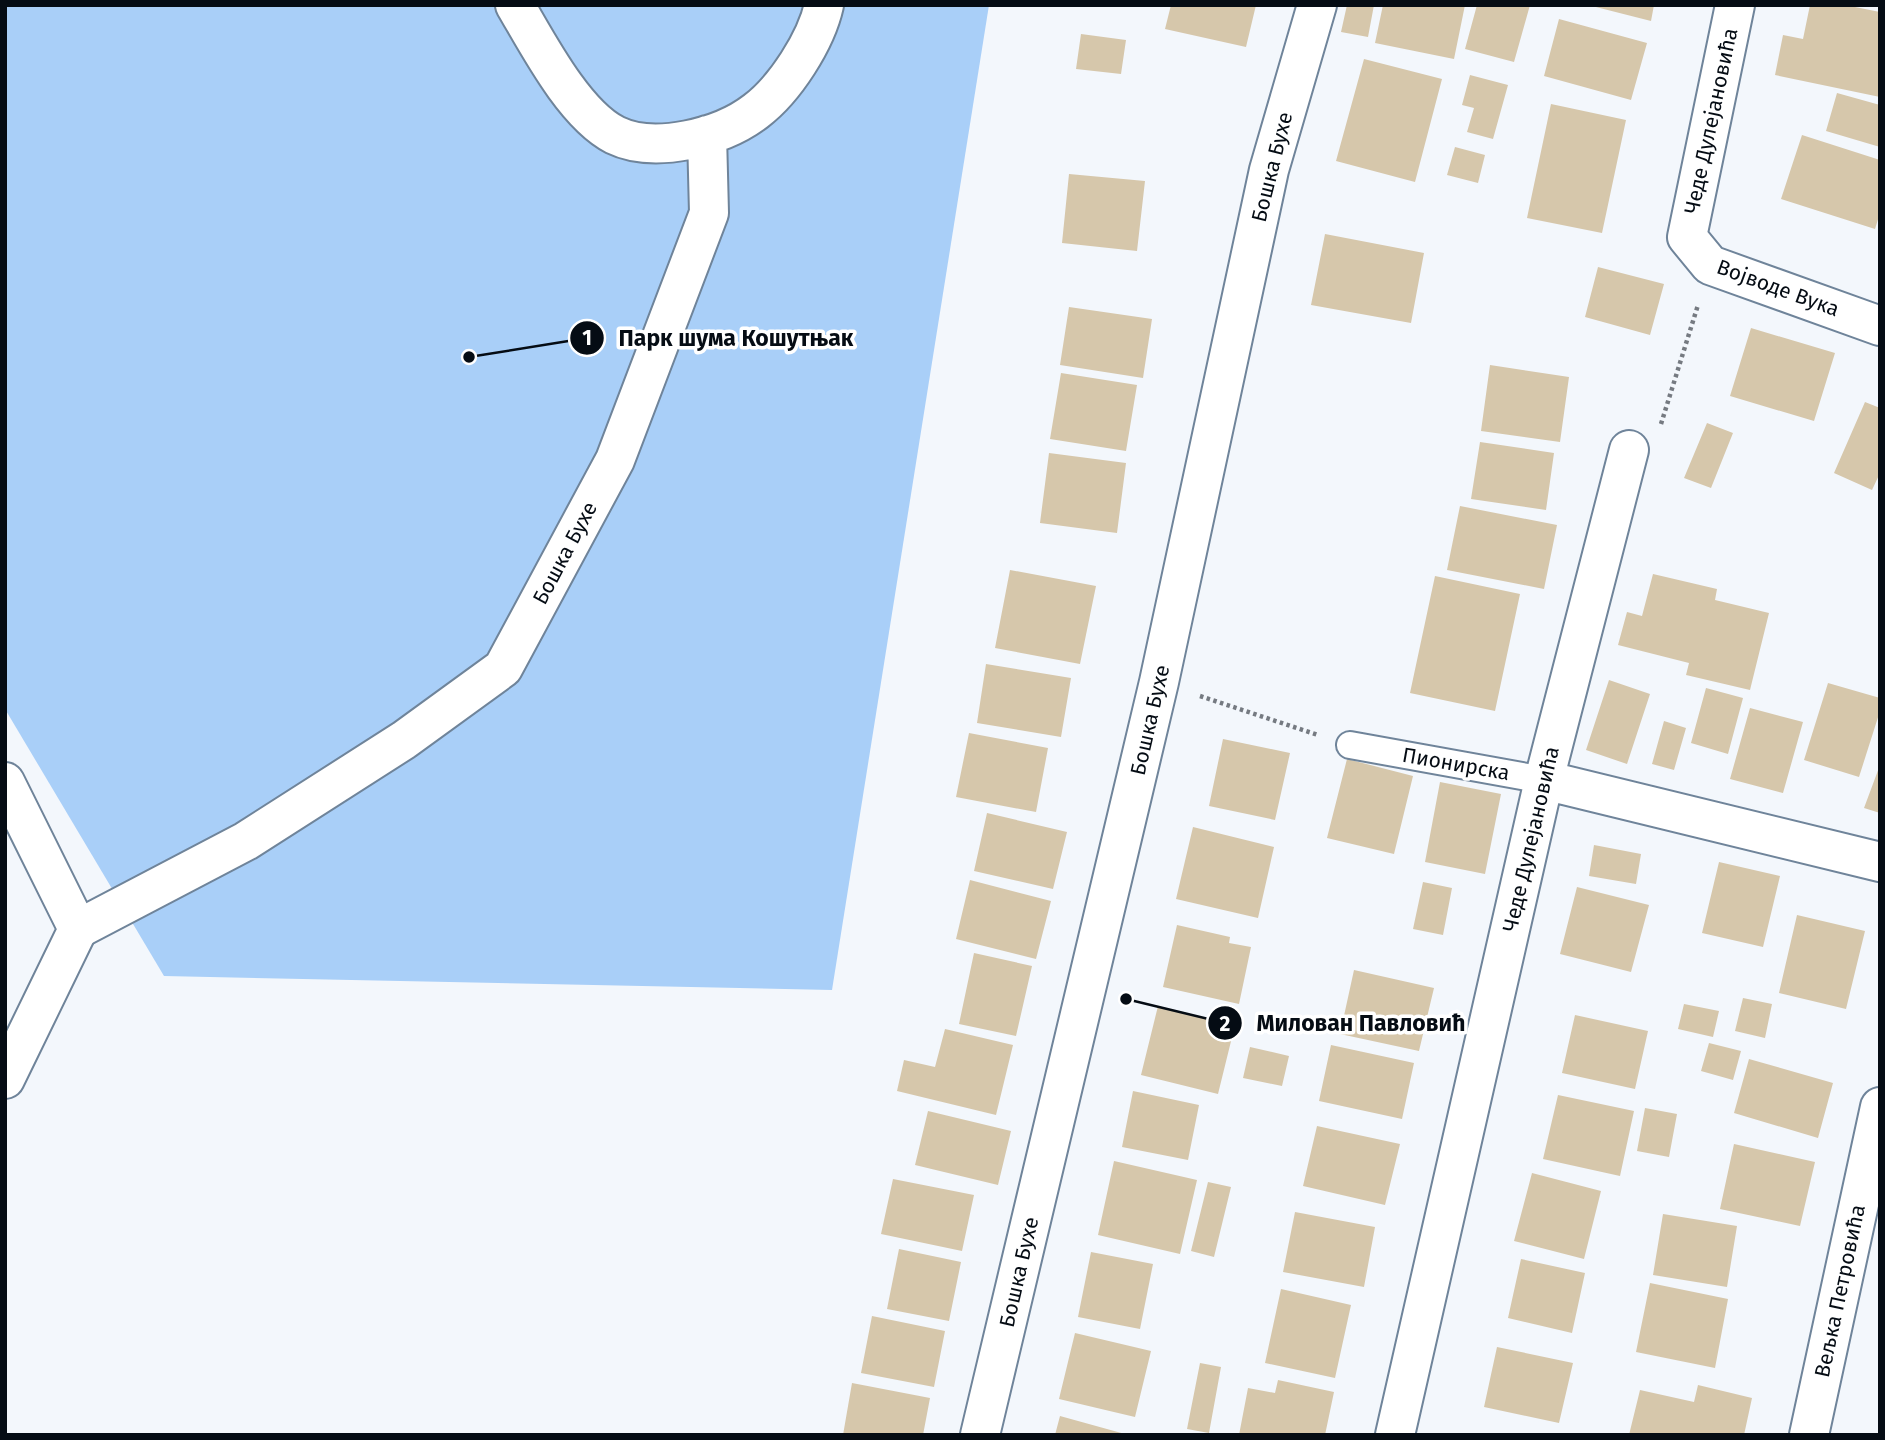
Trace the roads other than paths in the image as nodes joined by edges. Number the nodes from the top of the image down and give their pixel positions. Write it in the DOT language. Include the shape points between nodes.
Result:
graph roads {
  1 [pos="515,5"];
  2 [pos="824,5"];
  3 [pos="1317,5"];
  4 [pos="1735,5"];
  5 [pos="707,135"];
  6 [pos="1699,251"];
  7 [pos="1880,326"];
  8 [pos="1629,450"];
  9 [pos="1350,746"];
  10 [pos="1544,780"];
  11 [pos="5,782"];
  12 [pos="1880,862"];
  13 [pos="78,929"];
  14 [pos="5,1079"];
  15 [pos="1880,1107"];
  16 [pos="980,1435"];
  17 [pos="1395,1435"];
  18 [pos="1809,1435"];
  1 -- 5 [label="street" via="571,97 614,135 658,145"];
  2 -- 5 [label="street" via="797,66 756,111"];
  3 -- 16 [label="street, Бошка Бухе" via="1269,170 1159,682"];
  4 -- 6 [label="street, Чеде Дулејановића"];
  5 -- 13 [label="street, Бошка Бухе" via="709,213 615,460 503,668 404,740 246,841"];
  6 -- 7 [label="street, Војводе Вука"];
  8 -- 10 [label="street, Чеде Дулејановића"];
  9 -- 10 [label="lane, Пионирска"];
  10 -- 12 [label="street, Пионирска"];
  10 -- 17 [label="street, Чеде Дулејановића"];
  11 -- 13 [label="street"];
  13 -- 14 [label="street"];
  15 -- 18 [label="street, Вељка Петровића"];
}
